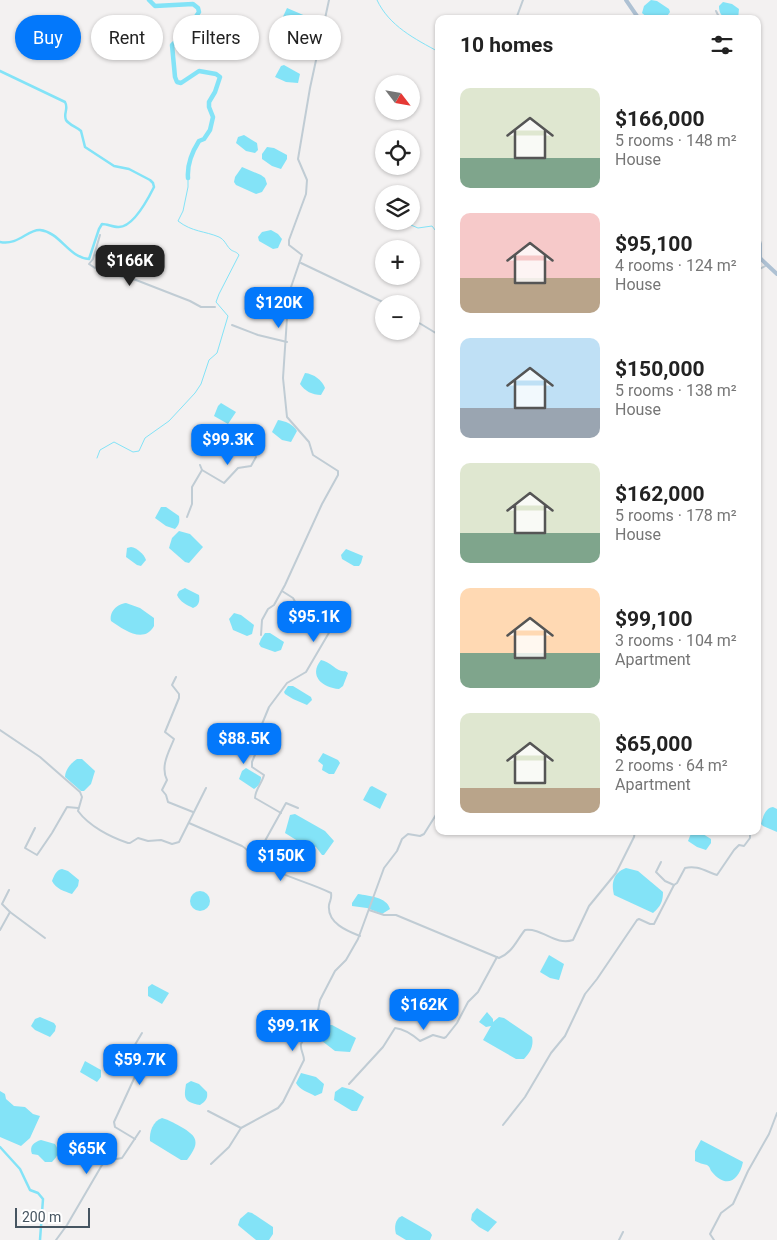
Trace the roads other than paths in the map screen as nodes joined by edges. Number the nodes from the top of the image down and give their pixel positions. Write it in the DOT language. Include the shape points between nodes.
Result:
graph roads {
  1 [pos="329,0"];
  2 [pos="523,0"];
  3 [pos="626,0"];
  4 [pos="716,11"];
  5 [pos="517,15"];
  6 [pos="636,15"];
  7 [pos="717,15"];
  8 [pos="100,235"];
  9 [pos="761,259"];
  10 [pos="300,263"];
  11 [pos="767,265"];
  12 [pos="761,268"];
  13 [pos="777,274"];
  14 [pos="375,298"];
  15 [pos="215,307"];
  16 [pos="420,323"];
  17 [pos="232,325"];
  18 [pos="435,333"];
  19 [pos="287,342"];
  20 [pos="256,457"];
  21 [pos="200,465"];
  22 [pos="202,470"];
  23 [pos="187,516"];
  24 [pos="282,591"];
  25 [pos="261,635"];
  26 [pos="176,677"];
  27 [pos="0,730"];
  28 [pos="206,788"];
  29 [pos="78,808"];
  30 [pos="298,808"];
  31 [pos="194,813"];
  32 [pos="281,813"];
  33 [pos="435,816"];
  34 [pos="189,823"];
  35 [pos="35,828"];
  36 [pos="634,835"];
  37 [pos="750,835"];
  38 [pos="256,857"];
  39 [pos="661,862"];
  40 [pos="674,886"];
  41 [pos="10,890"];
  42 [pos="368,910"];
  43 [pos="10,912"];
  44 [pos="0,930"];
  45 [pos="360,936"];
  46 [pos="45,938"];
  47 [pos="498,957"];
  48 [pos="142,1033"];
  49 [pos="349,1084"];
  50 [pos="208,1111"];
  51 [pos="777,1113"];
  52 [pos="503,1125"];
  53 [pos="242,1128"];
  54 [pos="140,1131"];
  55 [pos="135,1139"];
  56 [pos="211,1164"];
  57 [pos="623,1232"];
  58 [pos="56,1240"];
  59 [pos="619,1240"];
  60 [pos="714,1240"];
  1 -- 10 [label="street" via="298,159 307,180 306,194 289,240 289,245 302,255"];
  2 -- 5 [label="street"];
  3 -- 6 [label="main road"];
  4 -- 7 [label="street"];
  8 -- 15 [label="street" via="93,259 88,264 111,276 136,280 201,307"];
  9 -- 11 [label="main road"];
  10 -- 14 [label="street"];
  10 -- 19 [label="street" via="290,290"];
  11 -- 12 [label="street"];
  11 -- 13 [label="main road"];
  16 -- 18 [label="street"];
  17 -- 19 [label="street"];
  19 -- 24 [label="street" via="283,378 287,417 309,442 314,455 338,471 338,475"];
  20 -- 22 [label="street" via="251,466 238,468 224,482"];
  21 -- 22 [label="street"];
  22 -- 23 [label="street" via="192,487 192,504"];
  24 -- 25 [label="street" via="262,620"];
  24 -- 32 [label="street" via="293,598 302,614 330,631 306,672 287,683 269,707 262,724 264,732 252,767 264,775 255,798"];
  26 -- 31 [label="street" via="172,685 179,698 165,732 174,739 165,757 163,773 167,780 162,790 168,802"];
  27 -- 29 [label="street" via="40,757 80,792 82,797"];
  28 -- 31 [label="street"];
  29 -- 34 [label="street" via="80,814 95,826 128,843 140,838 176,844"];
  29 -- 35 [label="street" via="67,807 37,855 25,848"];
  30 -- 32 [label="street" via="286,803"];
  31 -- 34 [label="street"];
  32 -- 38 [label="street"];
  33 -- 42 [label="street" via="424,834 408,834 402,839 384,868"];
  34 -- 38 [label="street" via="242,846"];
  36 -- 47 [label="street" via="616,873 589,906 573,940 558,941 540,932 525,930 507,954"];
  37 -- 40 [label="street" via="744,846 739,845 734,850 717,875 692,866 685,868"];
  38 -- 45 [label="street" via="270,868 331,893 329,906 336,924"];
  39 -- 40 [label="street" via="656,872"];
  40 -- 52 [label="street" via="654,924 637,920 585,994 565,1036"];
  41 -- 43 [label="street" via="2,904"];
  42 -- 45 [label="street"];
  42 -- 47 [label="street" via="396,915"];
  43 -- 44 [label="street"];
  43 -- 46 [label="street"];
  45 -- 53 [label="street" via="346,960 337,968 320,1000 317,1016 301,1044 304,1060 284,1102 273,1112"];
  47 -- 49 [label="street" via="446,1037 433,1035 420,1041 395,1028 383,1047"];
  48 -- 55 [label="street" via="127,1058 138,1070 114,1122 115,1127"];
  50 -- 53 [label="street"];
  51 -- 60 [label="street" via="734,1204 718,1217 710,1234"];
  53 -- 56 [label="street" via="229,1147"];
  54 -- 55 [label="street"];
  55 -- 58 [label="street" via="122,1158 114,1158 102,1165"];
  57 -- 59 [label="street"];
}
